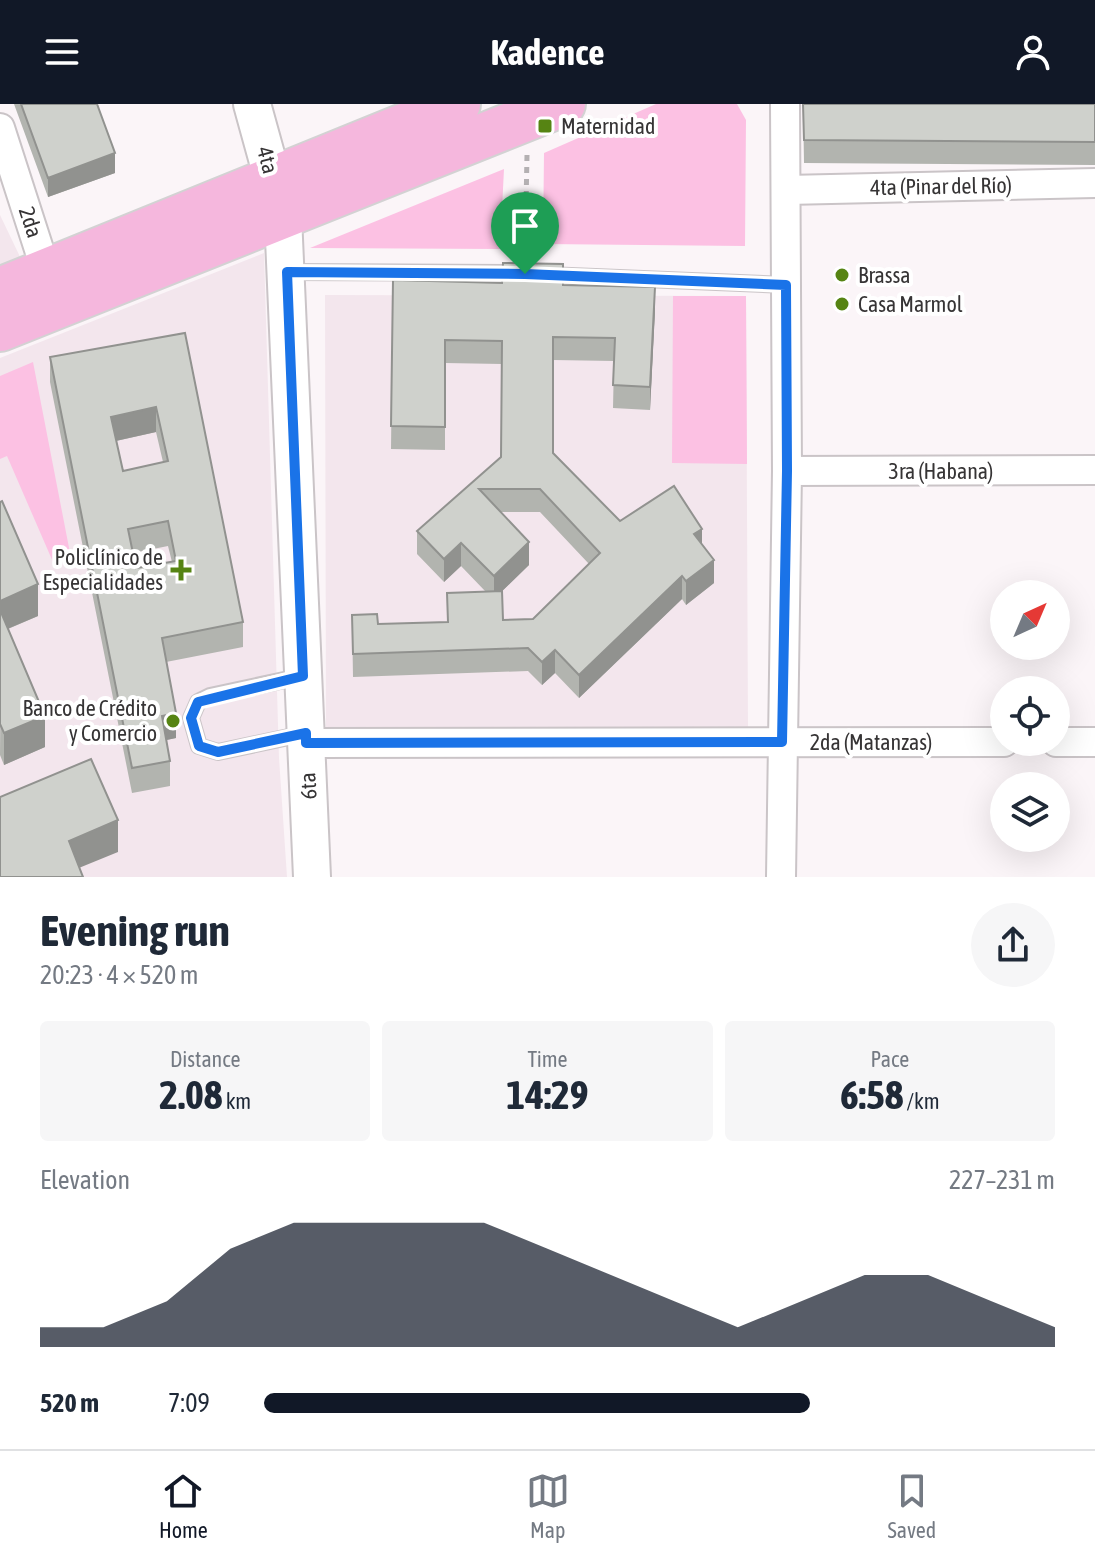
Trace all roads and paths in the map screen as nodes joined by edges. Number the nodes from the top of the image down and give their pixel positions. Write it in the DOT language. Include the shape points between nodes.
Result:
graph roads {
  1 [pos="252,104"];
  2 [pos="458,104"];
  3 [pos="763,104"];
  4 [pos="785,104"];
  5 [pos="546,111"];
  6 [pos="0,128"];
  7 [pos="788,157"];
  8 [pos="1095,183"];
  9 [pos="787,190"];
  10 [pos="278,198"];
  11 [pos="46,271"];
  12 [pos="287,272"];
  13 [pos="525,274"];
  14 [pos="786,285"];
  15 [pos="0,290"];
  16 [pos="0,329"];
  17 [pos="1095,470"];
  18 [pos="787,471"];
  19 [pos="303,676"];
  20 [pos="306,738"];
  21 [pos="782,742"];
  22 [pos="990,742"];
  23 [pos="1070,742"];
  24 [pos="1095,742"];
  25 [pos="312,877"];
  26 [pos="781,877"];
  1 -- 10 [label="street, 4ta"];
  2 -- 10 [label="main road"];
  3 -- 7 [label="street"];
  4 -- 7 [label="street"];
  5 -- 10 [label="main road"];
  5 -- 13 [label="path"];
  6 -- 11 [label="street, 2da"];
  7 -- 9 [label="street"];
  8 -- 9 [label="street, 4ta (Pinar del Río)"];
  9 -- 14 [label="street"];
  10 -- 11 [label="main road"];
  10 -- 12 [label="street, 6ta"];
  10 -- 16 [label="main road"];
  11 -- 15 [label="main road"];
  12 -- 13 [label="lane"];
  12 -- 19 [label="street, 6ta"];
  13 -- 14 [label="lane"];
  14 -- 18 [label="street"];
  17 -- 18 [label="street, 3ra (Habana)"];
  18 -- 21 [label="street"];
  19 -- 20 [label="street, 6ta"];
  19 -- 20 [label="lane" via="210,696 198,702 191,718 199,746 207,751"];
  20 -- 21 [label="street, 2da (Matanzas)"];
  20 -- 25 [label="street, 6ta"];
  21 -- 22 [label="street, 2da (Matanzas)"];
  21 -- 26 [label="street"];
  23 -- 24 [label="street"];
}
